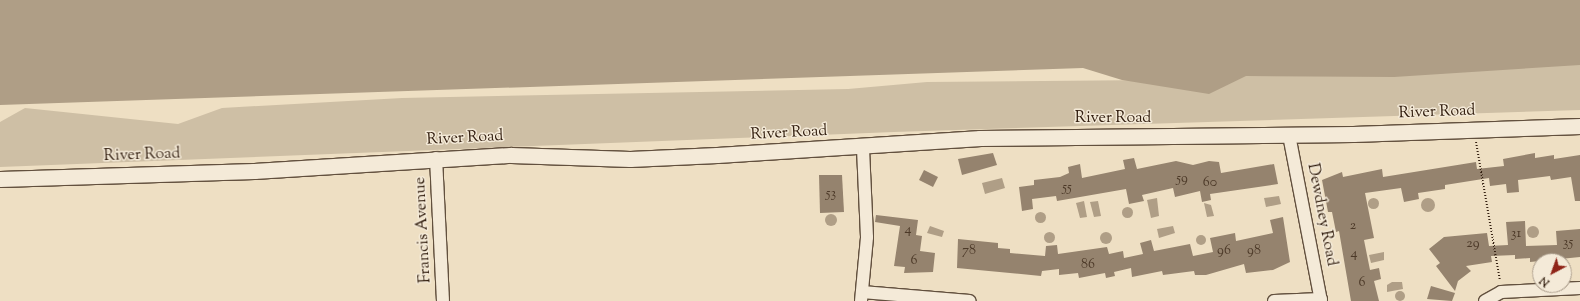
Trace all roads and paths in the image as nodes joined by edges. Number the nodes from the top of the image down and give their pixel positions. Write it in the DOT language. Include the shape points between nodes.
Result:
graph roads {
  1 [pos="1580,126"];
  2 [pos="1474,130"];
  3 [pos="1289,135"];
  4 [pos="863,148"];
  5 [pos="436,158"];
  6 [pos="0,179"];
  7 [pos="1580,288"];
  8 [pos="1501,292"];
  9 [pos="862,296"];
  10 [pos="1321,300"];
  11 [pos="443,301"];
  12 [pos="970,301"];
  13 [pos="1274,301"];
  14 [pos="1485,301"];
  1 -- 2 [label="street, River Road"];
  2 -- 3 [label="street, River Road"];
  2 -- 8 [label="path"];
  3 -- 4 [label="street, River Road" via="980,138"];
  3 -- 10 [label="street, Dewdney Road"];
  4 -- 5 [label="street, River Road" via="630,159 511,155"];
  4 -- 9 [label="street" via="867,237"];
  5 -- 6 [label="street, River Road" via="254,171"];
  5 -- 11 [label="street, Francis Avenue"];
  7 -- 8 [label="street"];
  8 -- 14 [label="street"];
  9 -- 12 [label="street"];
  10 -- 13 [label="street"];
}
